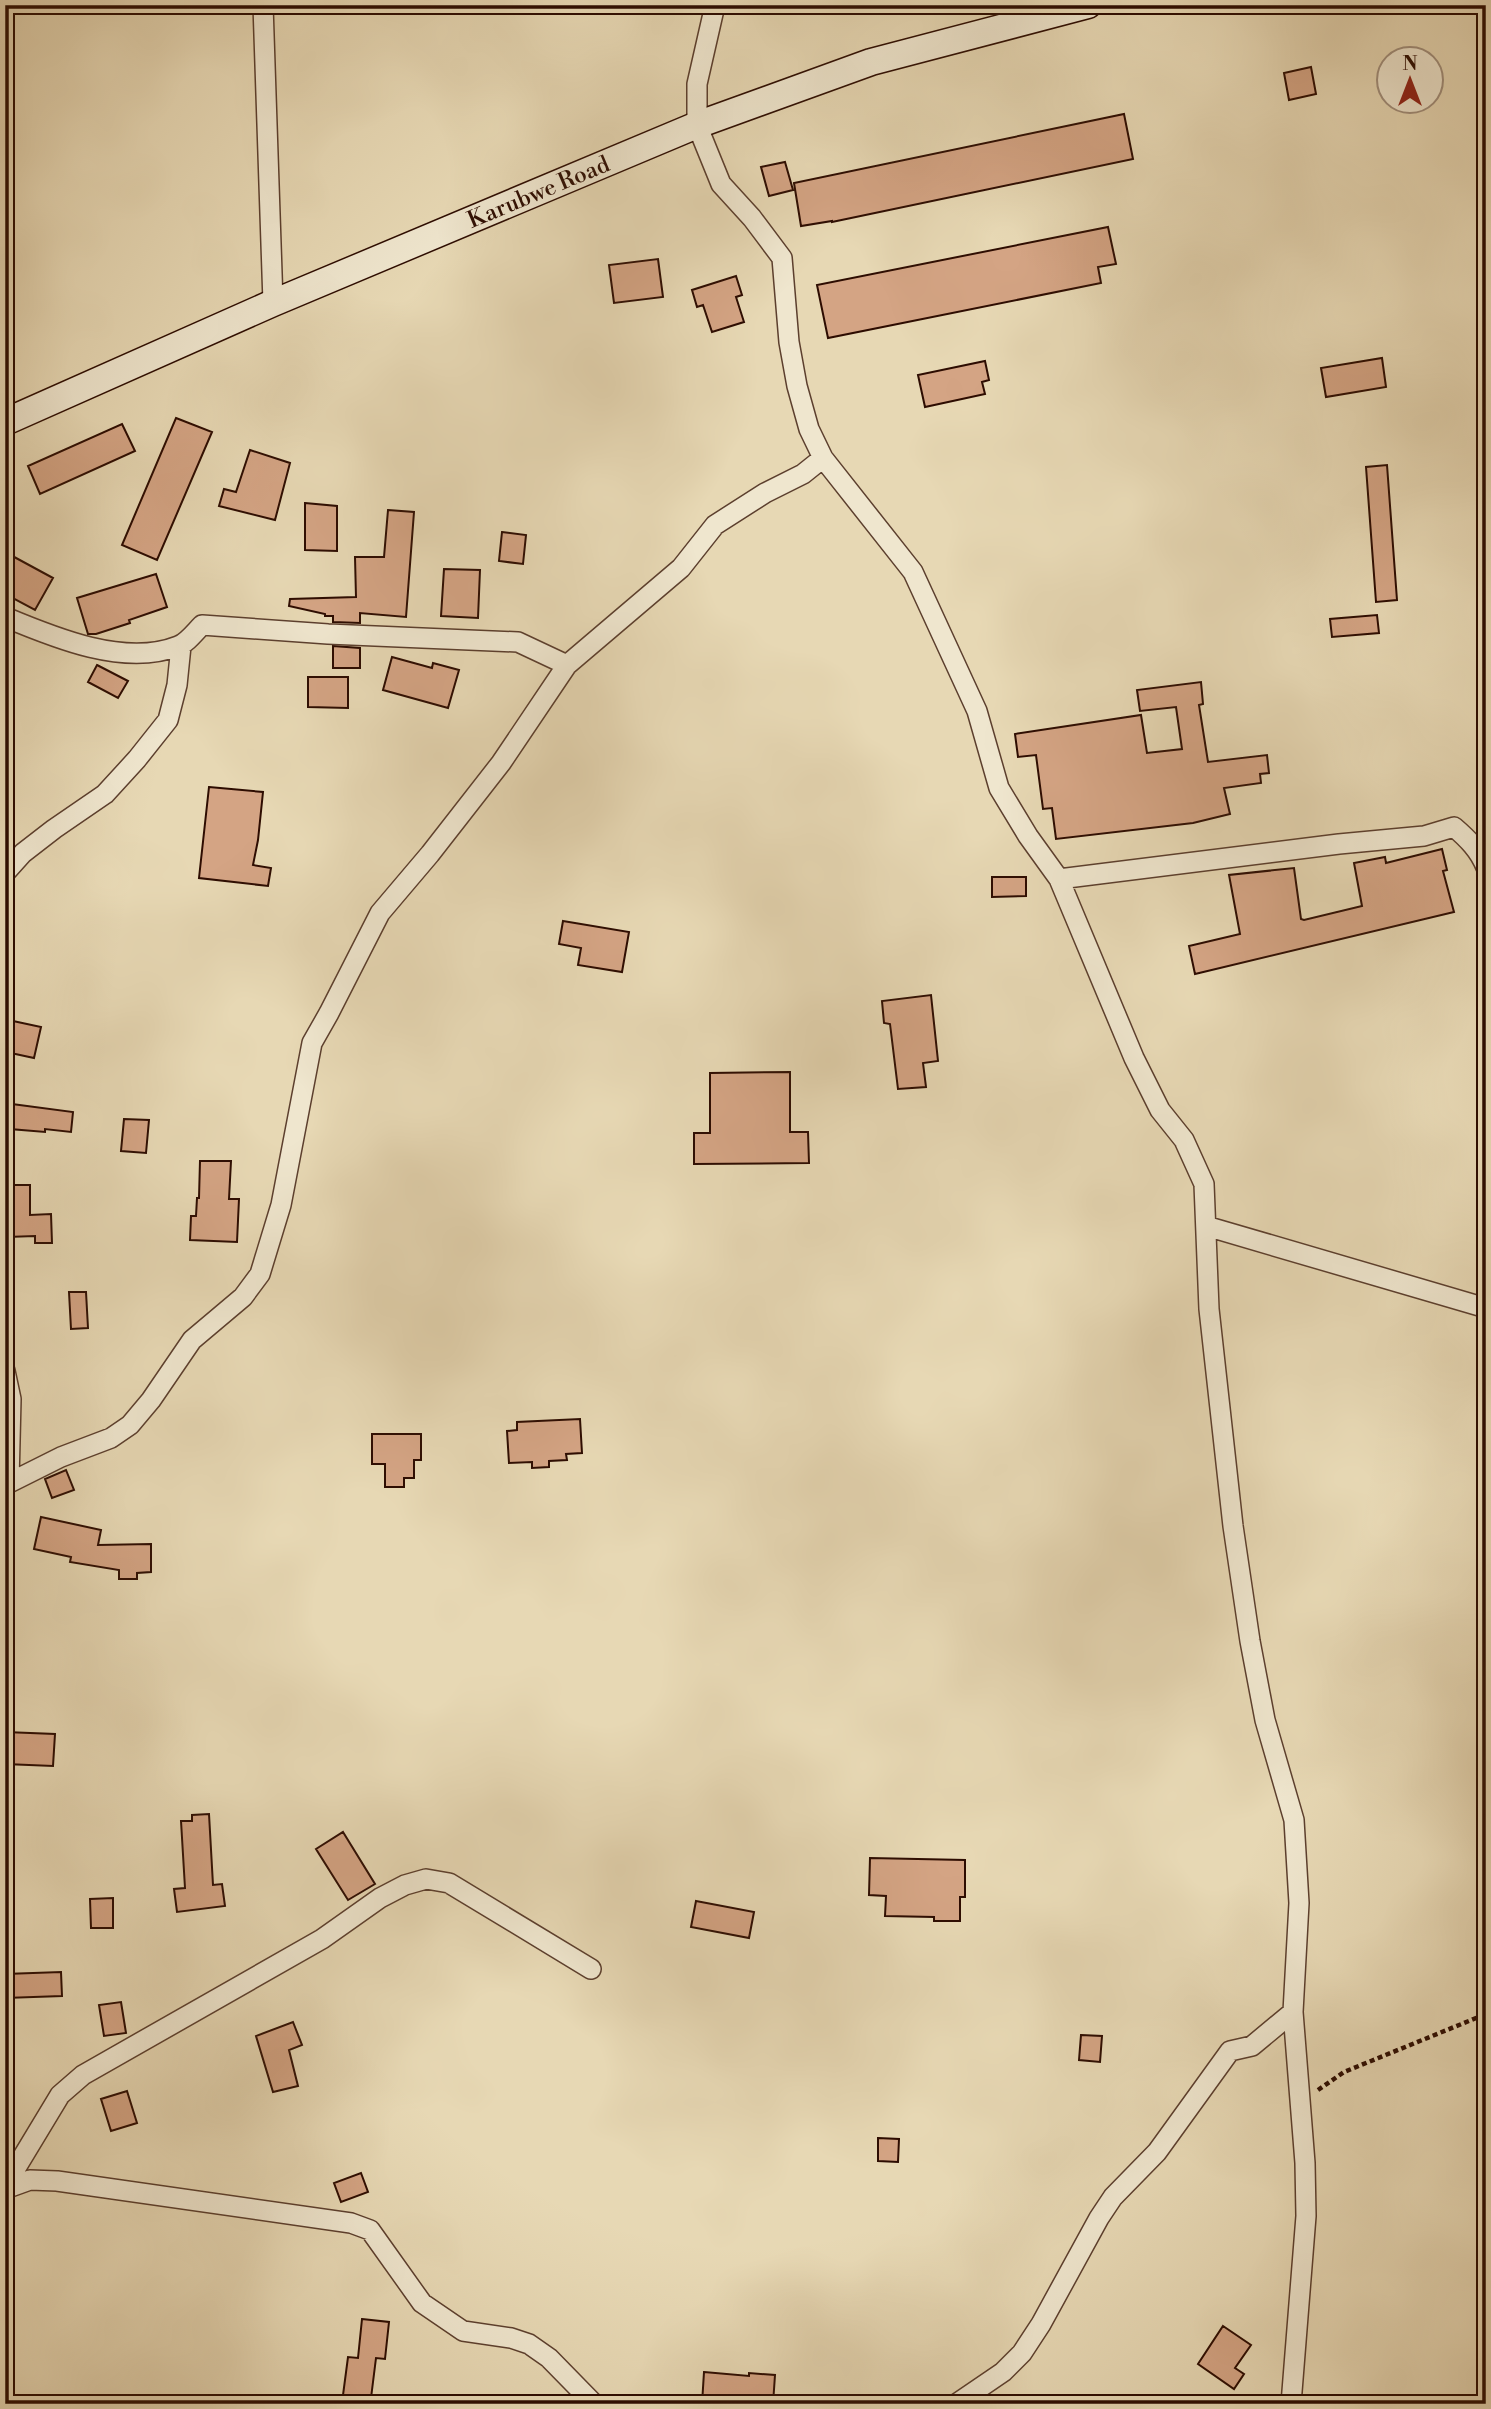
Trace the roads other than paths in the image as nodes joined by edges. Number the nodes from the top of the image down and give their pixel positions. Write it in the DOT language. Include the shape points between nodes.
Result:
graph roads {
  1 [pos="263,5"];
  2 [pos="715,5"];
  3 [pos="1088,5"];
  4 [pos="697,125"];
  5 [pos="273,303"];
  6 [pos="5,422"];
  7 [pos="823,458"];
  8 [pos="5,617"];
  9 [pos="181,646"];
  10 [pos="567,665"];
  11 [pos="1486,867"];
  12 [pos="5,873"];
  13 [pos="1059,879"];
  14 [pos="1206,1226"];
  15 [pos="1486,1308"];
  16 [pos="5,1371"];
  17 [pos="7,1483"];
  18 [pos="591,1969"];
  19 [pos="1293,2012"];
  20 [pos="5,2188"];
  21 [pos="594,2404"];
  22 [pos="956,2404"];
  23 [pos="1291,2404"];
  1 -- 5 [label="street"];
  2 -- 4 [label="street" via="697,84"];
  3 -- 4 [label="street, Karubwe Road" via="871,62"];
  4 -- 5 [label="street, Karubwe Road"];
  4 -- 7 [label="street" via="721,184 782,258 797,386"];
  5 -- 6 [label="street, Karubwe Road"];
  7 -- 10 [label="street" via="715,526 681,568"];
  7 -- 13 [label="street" via="913,572 977,712 999,788"];
  8 -- 9 [label="street" via="115,653"];
  9 -- 10 [label="street" via="202,625 518,642"];
  9 -- 12 [label="street" via="168,720 105,794 54,828"];
  10 -- 17 [label="street" via="501,763 380,913 312,1043 281,1205 260,1274 243,1297 192,1340 130,1425 111,1438"];
  11 -- 13 [label="street" via="1470,841 1454,827 1424,836"];
  13 -- 14 [label="street" via="1135,1058 1160,1110 1184,1140 1204,1184"];
  14 -- 15 [label="street"];
  14 -- 19 [label="street" via="1209,1310 1248,1628 1265,1720 1294,1820 1298,1903"];
  16 -- 17 [label="street" via="11,1399"];
  18 -- 20 [label="street" via="449,1883 426,1879 405,1885 322,1939 83,2075 60,2095"];
  19 -- 22 [label="street" via="1252,2046 1230,2051 1157,2152 1113,2197 1022,2353"];
  19 -- 23 [label="street" via="1306,2216"];
  20 -- 21 [label="street" via="30,2180 57,2181 351,2223 370,2230 422,2304 463,2331 529,2344"];
}
